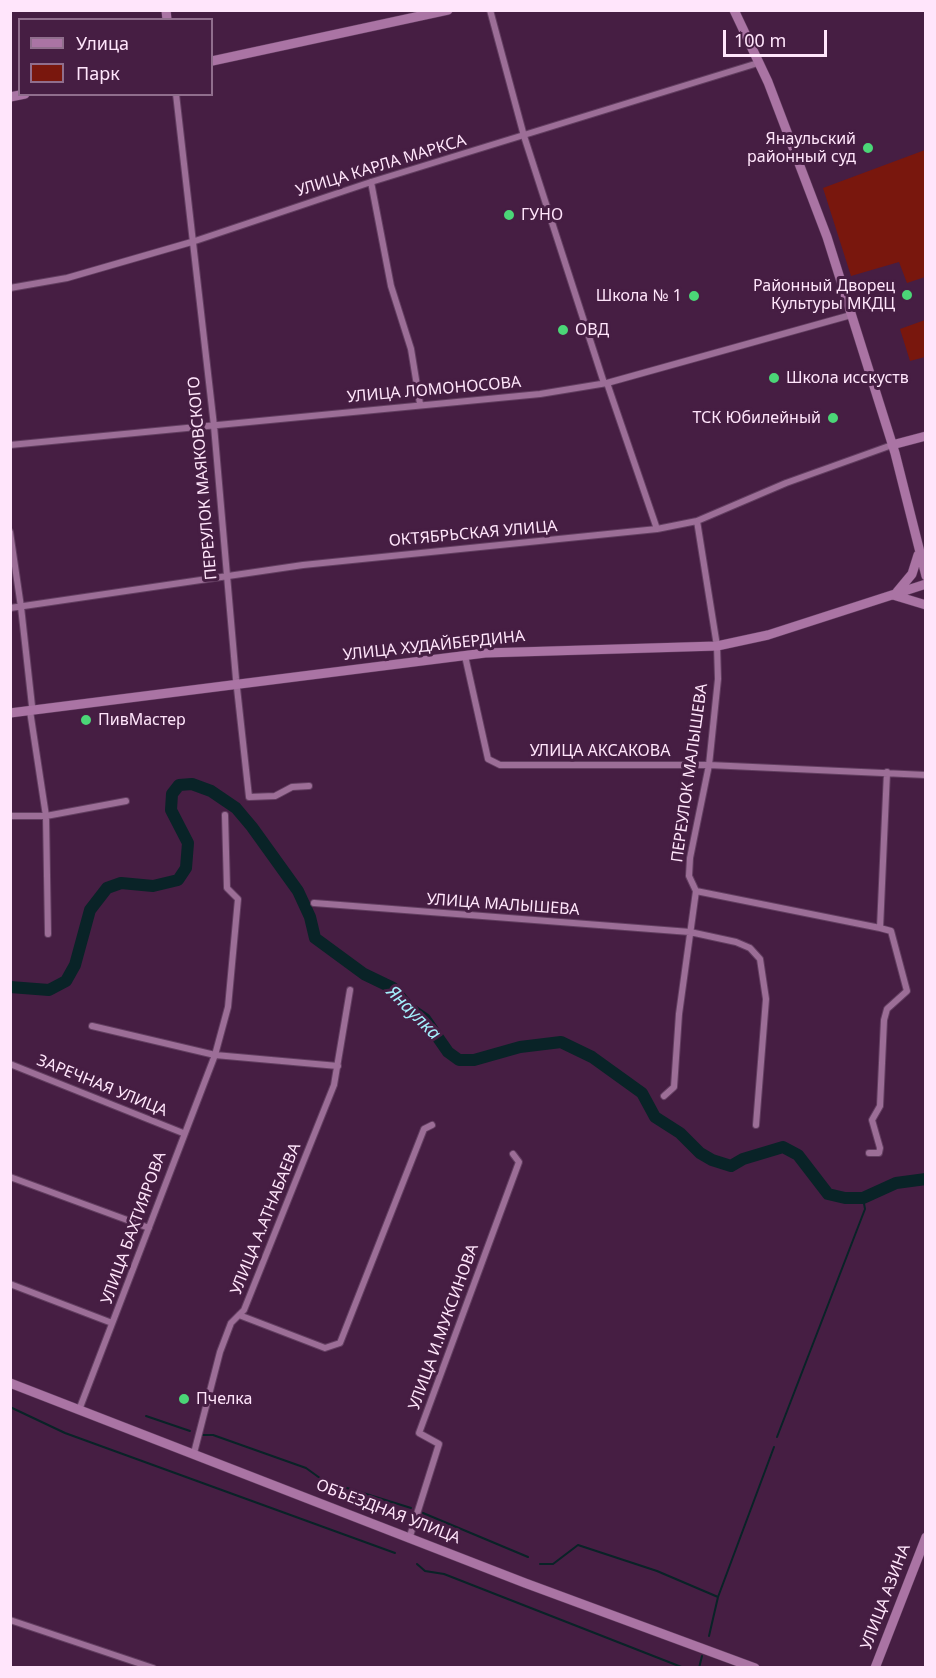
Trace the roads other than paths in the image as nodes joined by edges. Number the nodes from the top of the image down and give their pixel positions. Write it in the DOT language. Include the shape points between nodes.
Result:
graph roads {
  1 [pos="448,10"];
  2 [pos="490,10"];
  3 [pos="734,10"];
  4 [pos="213,62"];
  5 [pos="758,63"];
  6 [pos="176,96"];
  7 [pos="524,136"];
  8 [pos="371,182"];
  9 [pos="195,241"];
  10 [pos="10,288"];
  11 [pos="851,315"];
  12 [pos="605,383"];
  13 [pos="420,405"];
  14 [pos="214,426"];
  15 [pos="926,436"];
  16 [pos="10,445"];
  17 [pos="892,445"];
  18 [pos="697,521"];
  19 [pos="657,530"];
  20 [pos="10,532"];
  21 [pos="919,549"];
  22 [pos="926,560"];
  23 [pos="228,576"];
  24 [pos="926,576"];
  25 [pos="926,584"];
  26 [pos="893,595"];
  27 [pos="926,605"];
  28 [pos="21,607"];
  29 [pos="10,608"];
  30 [pos="717,646"];
  31 [pos="465,656"];
  32 [pos="237,685"];
  33 [pos="30,711"];
  34 [pos="10,713"];
  35 [pos="709,765"];
  36 [pos="887,772"];
  37 [pos="926,775"];
  38 [pos="309,786"];
  39 [pos="126,801"];
  40 [pos="225,815"];
  41 [pos="10,816"];
  42 [pos="46,816"];
  43 [pos="696,891"];
  44 [pos="314,903"];
  45 [pos="880,928"];
  46 [pos="690,932"];
  47 [pos="48,934"];
  48 [pos="350,990"];
  49 [pos="92,1026"];
  50 [pos="215,1055"];
  51 [pos="10,1064"];
  52 [pos="338,1065"];
  53 [pos="664,1096"];
  54 [pos="432,1125"];
  55 [pos="756,1125"];
  56 [pos="183,1132"];
  57 [pos="869,1153"];
  58 [pos="513,1154"];
  59 [pos="10,1177"];
  60 [pos="149,1228"];
  61 [pos="10,1284"];
  62 [pos="239,1315"];
  63 [pos="112,1323"];
  64 [pos="10,1383"];
  65 [pos="79,1410"];
  66 [pos="194,1453"];
  67 [pos="410,1536"];
  68 [pos="926,1537"];
  69 [pos="10,1620"];
  70 [pos="153,1668"];
  71 [pos="755,1668"];
  72 [pos="875,1668"];
  1 -- 4 [label="street"];
  2 -- 7 [label="street"];
  3 -- 5 [label="street"];
  5 -- 7 [label="street, УЛИЦА КАРЛА МАРКСА"];
  5 -- 11 [label="street" via="809,185"];
  6 -- 9 [label="street, ПЕРЕУЛОК МАЯКОВСКОГО"];
  7 -- 8 [label="street, УЛИЦА КАРЛА МАРКСА"];
  7 -- 12 [label="street"];
  8 -- 9 [label="street, УЛИЦА КАРЛА МАРКСА"];
  8 -- 13 [label="street" via="391,286 411,349"];
  9 -- 10 [label="street, УЛИЦА КАРЛА МАРКСА" via="67,278"];
  9 -- 14 [label="street, ПЕРЕУЛОК МАЯКОВСКОГО"];
  11 -- 12 [label="street, УЛИЦА ЛОМОНОСОВА"];
  11 -- 17 [label="street"];
  12 -- 13 [label="street, УЛИЦА ЛОМОНОСОВА" via="540,394"];
  12 -- 19 [label="street"];
  13 -- 14 [label="street, УЛИЦА ЛОМОНОСОВА"];
  14 -- 16 [label="street, УЛИЦА ЛОМОНОСОВА"];
  14 -- 23 [label="street, ПЕРЕУЛОК МАЯКОВСКОГО"];
  15 -- 17 [label="street, ОКТЯБРЬСКАЯ УЛИЦА"];
  17 -- 18 [label="street, ОКТЯБРЬСКАЯ УЛИЦА" via="786,483"];
  17 -- 21 [label="street"];
  18 -- 19 [label="street, ОКТЯБРЬСКАЯ УЛИЦА"];
  18 -- 30 [label="street, ПЕРЕУЛОК МАЛЫШЕВА"];
  19 -- 23 [label="street, ОКТЯБРЬСКАЯ УЛИЦА"];
  20 -- 28 [label="street"];
  21 -- 22 [label="street"];
  21 -- 24 [label="street"];
  21 -- 26 [label="street" via="912,574"];
  23 -- 28 [label="street, ОКТЯБРЬСКАЯ УЛИЦА"];
  23 -- 32 [label="street, ПЕРЕУЛОК МАЯКОВСКОГО"];
  25 -- 26 [label="street, УЛИЦА ХУДАЙБЕРДИНА"];
  26 -- 27 [label="street"];
  26 -- 30 [label="street, УЛИЦА ХУДАЙБЕРДИНА" via="768,635"];
  28 -- 29 [label="street, ОКТЯБРЬСКАЯ УЛИЦА"];
  28 -- 33 [label="street"];
  30 -- 31 [label="street, УЛИЦА ХУДАЙБЕРДИНА"];
  30 -- 35 [label="street, ПЕРЕУЛОК МАЛЫШЕВА" via="718,679"];
  31 -- 32 [label="street, УЛИЦА ХУДАЙБЕРДИНА"];
  31 -- 35 [label="street, УЛИЦА АКСАКОВА" via="488,759 500,765"];
  32 -- 33 [label="street, УЛИЦА ХУДАЙБЕРДИНА"];
  32 -- 38 [label="street, ПЕРЕУЛОК МАЯКОВСКОГО" via="249,797 275,796 292,787"];
  33 -- 34 [label="street, УЛИЦА ХУДАЙБЕРДИНА"];
  33 -- 42 [label="street"];
  35 -- 36 [label="street, УЛИЦА АКСАКОВА"];
  35 -- 43 [label="street, ПЕРЕУЛОК МАЛЫШЕВА" via="690,858 689,876"];
  36 -- 37 [label="street, УЛИЦА АКСАКОВА"];
  36 -- 45 [label="street"];
  39 -- 42 [label="street"];
  40 -- 50 [label="street, УЛИЦА БАХТИЯРОВА" via="227,888 238,899 228,1007"];
  41 -- 42 [label="street"];
  42 -- 47 [label="street"];
  43 -- 45 [label="street"];
  43 -- 46 [label="street, ПЕРЕУЛОК МАЛЫШЕВА"];
  44 -- 46 [label="street, УЛИЦА МАЛЫШЕВА"];
  45 -- 57 [label="street" via="891,931 907,991 887,1009 884,1020 880,1106 872,1120 880,1148 879,1153"];
  46 -- 53 [label="street, ПЕРЕУЛОК МАЛЫШЕВА" via="674,1086"];
  46 -- 55 [label="street, УЛИЦА МАЛЫШЕВА" via="736,942 750,948 760,959 766,999"];
  48 -- 52 [label="street, УЛИЦА А.АТНАБАЕВА"];
  49 -- 50 [label="street"];
  50 -- 52 [label="street"];
  50 -- 56 [label="street, УЛИЦА БАХТИЯРОВА"];
  51 -- 56 [label="street, ЗАРЕЧНАЯ УЛИЦА"];
  52 -- 62 [label="street, УЛИЦА А.АТНАБАЕВА" via="334,1085"];
  54 -- 62 [label="street" via="424,1129 340,1342 325,1348"];
  56 -- 60 [label="street, УЛИЦА БАХТИЯРОВА"];
  58 -- 67 [label="street, УЛИЦА И.МУКСИНОВА" via="519,1162 419,1433 439,1444"];
  59 -- 60 [label="street"];
  60 -- 63 [label="street, УЛИЦА БАХТИЯРОВА"];
  61 -- 63 [label="street"];
  62 -- 66 [label="street, УЛИЦА А.АТНАБАЕВА" via="231,1323 220,1352"];
  63 -- 65 [label="street, УЛИЦА БАХТИЯРОВА"];
  64 -- 65 [label="street, ОБЪЕЗДНАЯ УЛИЦА"];
  65 -- 66 [label="street, ОБЪЕЗДНАЯ УЛИЦА"];
  66 -- 67 [label="street, ОБЪЕЗДНАЯ УЛИЦА"];
  67 -- 71 [label="street, ОБЪЕЗДНАЯ УЛИЦА"];
  68 -- 72 [label="street, УЛИЦА АЗИНА"];
  69 -- 70 [label="street"];
}
